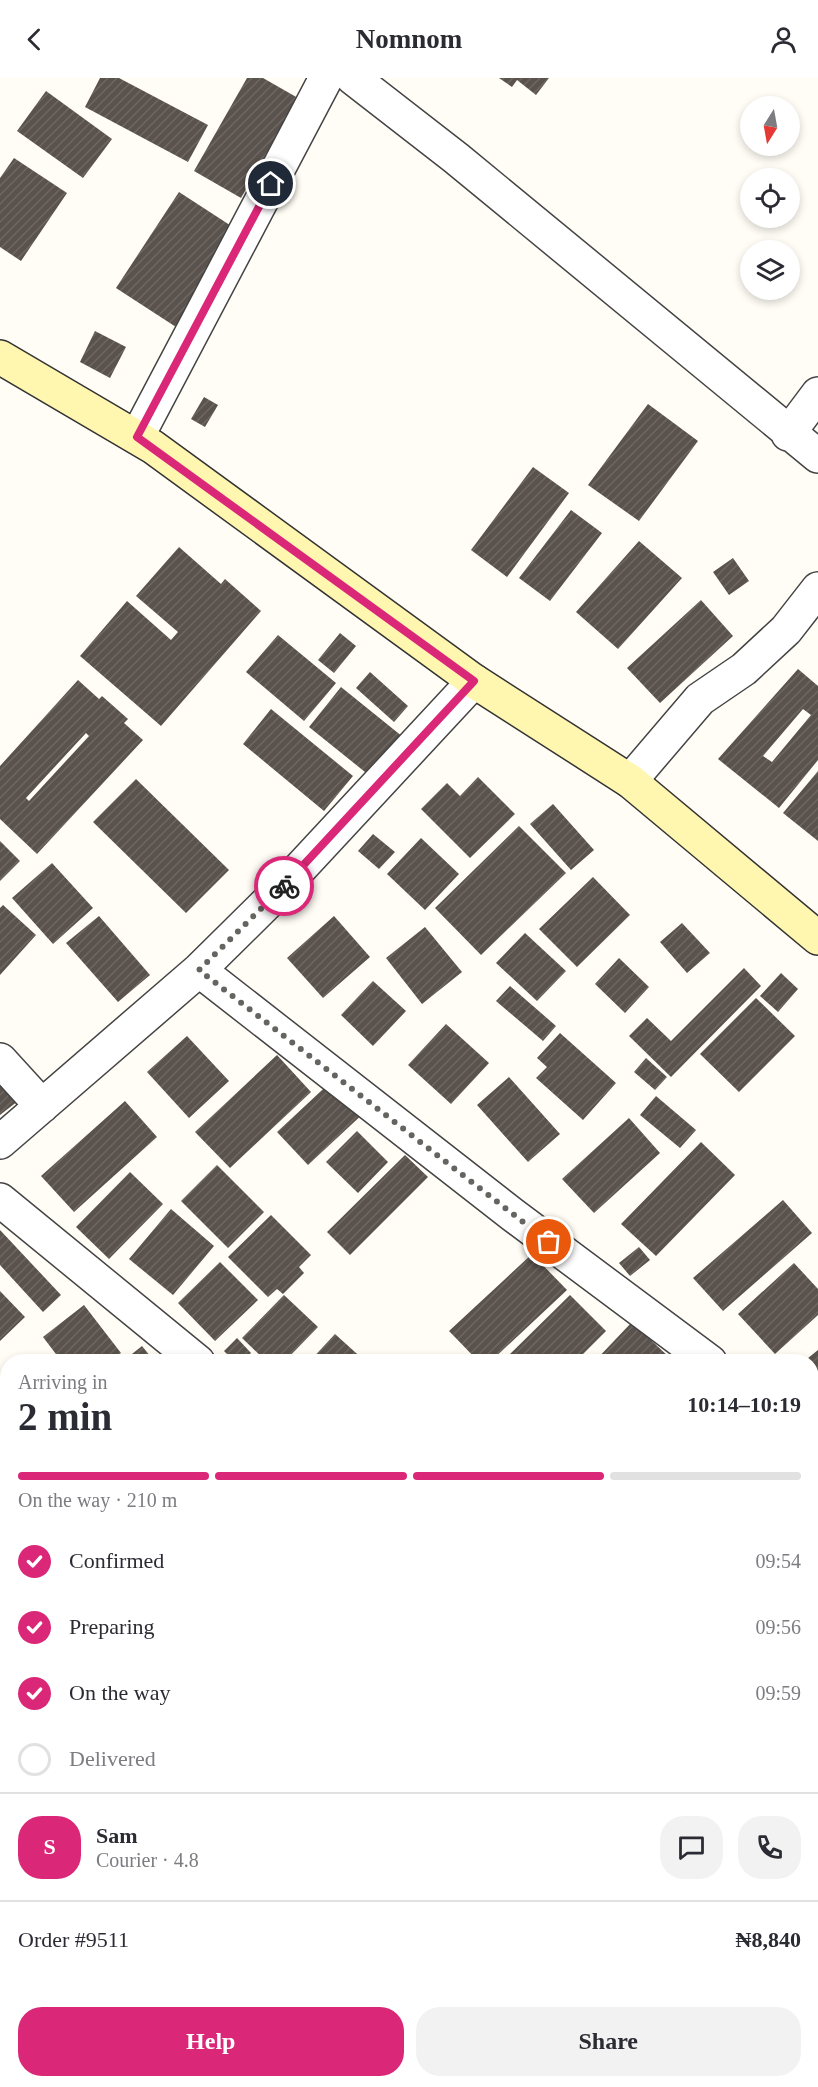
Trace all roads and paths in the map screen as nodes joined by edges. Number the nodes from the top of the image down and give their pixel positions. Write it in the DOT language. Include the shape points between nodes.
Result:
graph roads {
  1 [pos="326,78"];
  2 [pos="354,78"];
  3 [pos="0,357"];
  4 [pos="818,394"];
  5 [pos="788,434"];
  6 [pos="137,437"];
  7 [pos="818,456"];
  8 [pos="818,589"];
  9 [pos="474,681"];
  10 [pos="630,781"];
  11 [pos="818,938"];
  12 [pos="199,970"];
  13 [pos="0,1060"];
  14 [pos="42,1106"];
  15 [pos="0,1142"];
  16 [pos="0,1200"];
  17 [pos="186,1354"];
  18 [pos="699,1354"];
  1 -- 6 [label="street"];
  2 -- 5 [label="street"];
  3 -- 6 [label="street"];
  4 -- 5 [label="street"];
  5 -- 7 [label="street"];
  6 -- 9 [label="street"];
  8 -- 10 [label="street" via="786,630 744,669 700,699"];
  9 -- 10 [label="street"];
  9 -- 12 [label="street" via="277,893"];
  10 -- 11 [label="street"];
  12 -- 14 [label="street"];
  12 -- 18 [label="street" via="513,1215"];
  13 -- 14 [label="street"];
  14 -- 15 [label="street"];
  16 -- 17 [label="street"];
}
